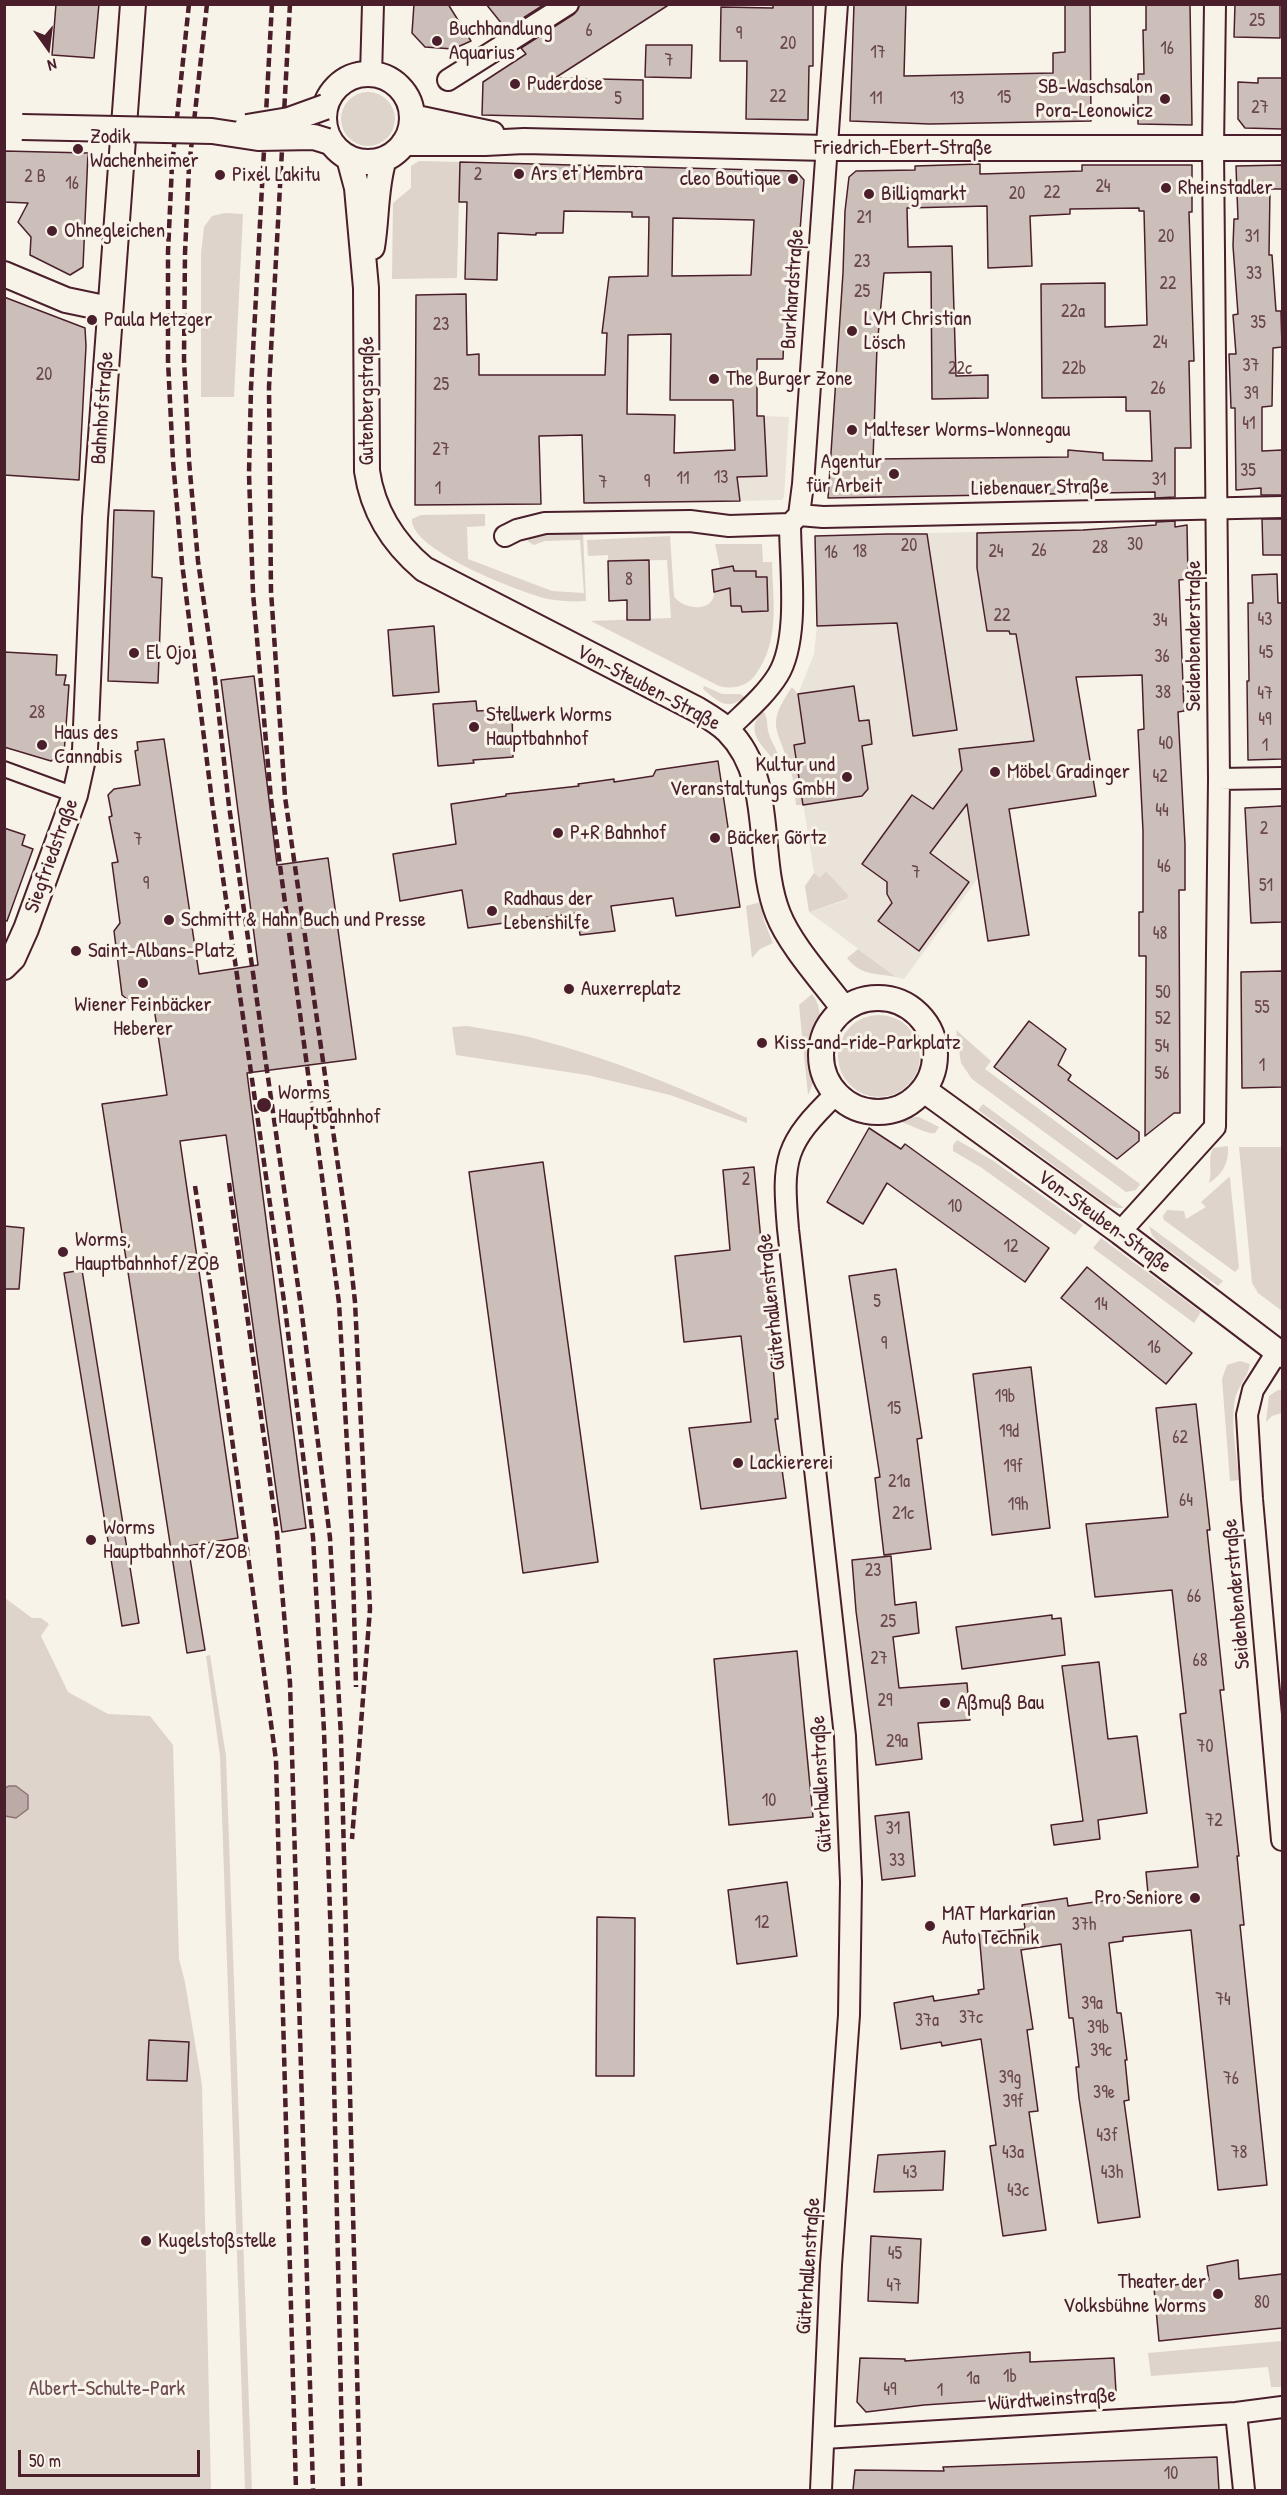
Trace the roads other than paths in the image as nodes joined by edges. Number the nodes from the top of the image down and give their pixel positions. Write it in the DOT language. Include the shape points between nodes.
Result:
graph roads {
  1 [pos="133,4"];
  2 [pos="373,4"];
  3 [pos="568,4"];
  4 [pos="837,4"];
  5 [pos="1215,4"];
  6 [pos="371,75"];
  7 [pos="448,80"];
  8 [pos="325,107"];
  9 [pos="412,117"];
  10 [pos="13,126"];
  11 [pos="212,132"];
  12 [pos="524,141"];
  13 [pos="404,142"];
  14 [pos="827,148"];
  15 [pos="1213,148"];
  16 [pos="1282,148"];
  17 [pos="337,149"];
  18 [pos="384,159"];
  19 [pos="4,274"];
  20 [pos="366,288"];
  21 [pos="109,309"];
  22 [pos="1282,507"];
  23 [pos="1218,508"];
  24 [pos="378,513"];
  25 [pos="794,519"];
  26 [pos="505,537"];
  27 [pos="87,668"];
  28 [pos="728,730"];
  29 [pos="4,769"];
  30 [pos="1282,778"];
  31 [pos="1219,779"];
  32 [pos="75,795"];
  33 [pos="4,967"];
  34 [pos="844,1009"];
  35 [pos="924,1090"];
  36 [pos="836,1094"];
  37 [pos="1120,1232"];
  38 [pos="1280,1354"];
  39 [pos="1282,1840"];
  40 [pos="1282,2407"];
  41 [pos="1236,2413"];
  42 [pos="824,2438"];
  43 [pos="821,2490"];
  44 [pos="1244,2490"];
  1 -- 21 [label="street, Bahnhofstraße"];
  2 -- 6 [label="street"];
  3 -- 7 [label="street"];
  4 -- 14 [label="street, Burkhardstraße"];
  5 -- 15 [label="street, Seidenbenderstraße"];
  6 -- 8 [label="street" via="359,75 344,82 332,92"];
  6 -- 9 [label="street" via="399,87"];
  8 -- 11 [label="street, bridge" via="289,120"];
  8 -- 17 [label="street" via="326,132"];
  9 -- 12 [label="street, Friedrich-Ebert-Straße"];
  9 -- 13 [label="street"];
  10 -- 11 [label="street, bridge"];
  11 -- 17 [label="street, bridge" via="258,138 314,137"];
  12 -- 13 [label="street, Friedrich-Ebert-Straße"];
  12 -- 14 [label="street, Friedrich-Ebert-Straße"];
  13 -- 18 [label="street"];
  14 -- 15 [label="street, Friedrich-Ebert-Straße"];
  14 -- 25 [label="street, Burkhardstraße"];
  15 -- 16 [label="street, Friedrich-Ebert-Straße"];
  15 -- 23 [label="street, Seidenbenderstraße"];
  17 -- 18 [label="street" via="366,162"];
  17 -- 20 [label="street, Gutenbergstraße" via="357,188"];
  18 -- 20 [label="street, Gutenbergstraße"];
  19 -- 21 [label="street" via="66,300"];
  20 -- 24 [label="street, Gutenbergstraße" via="367,471"];
  21 -- 27 [label="street, Bahnhofstraße"];
  22 -- 23 [label="street, Liebenauer Straße"];
  23 -- 25 [label="street, Liebenauer Straße"];
  23 -- 31 [label="street, Seidenbenderstraße"];
  24 -- 28 [label="street, Von-Steuben-Straße" via="397,544 424,569 698,710"];
  25 -- 26 [label="street, Liebenauer Straße" via="729,526 690,521 545,523"];
  25 -- 28 [label="street, Burkhardstraße" via="792,624 787,654 773,681"];
  27 -- 32 [label="street, Siegfriedstraße" via="85,750"];
  28 -- 34 [label="street, Von-Steuben-Straße" via="753,772 778,915"];
  29 -- 32 [label="street"];
  30 -- 31 [label="street"];
  31 -- 37 [label="street, Seidenbenderstraße" via="1215,1127"];
  32 -- 33 [label="street, Siegfriedstraße" via="26,929 13,958"];
  34 -- 35 [label="street" via="863,1000 885,999 906,1005 922,1019 935,1049 933,1070"];
  34 -- 36 [label="street" via="829,1026 822,1045 822,1066"];
  35 -- 36 [label="street" via="907,1105 886,1112 864,1111"];
  35 -- 37 [label="street, Von-Steuben-Straße"];
  36 -- 42 [label="street, Güterhallenstraße" via="814,1115 789,1152 785,1179 845,1736 850,1871 849,2015 831,2265"];
  37 -- 38 [label="street, Von-Steuben-Straße"];
  38 -- 39 [label="street, Seidenbenderstraße" via="1253,1390 1247,1415"];
  40 -- 41 [label="street, Würdtweinstraße"];
  41 -- 42 [label="street, Würdtweinstraße"];
  41 -- 44 [label="street"];
  42 -- 43 [label="street, Güterhallenstraße"];
}
